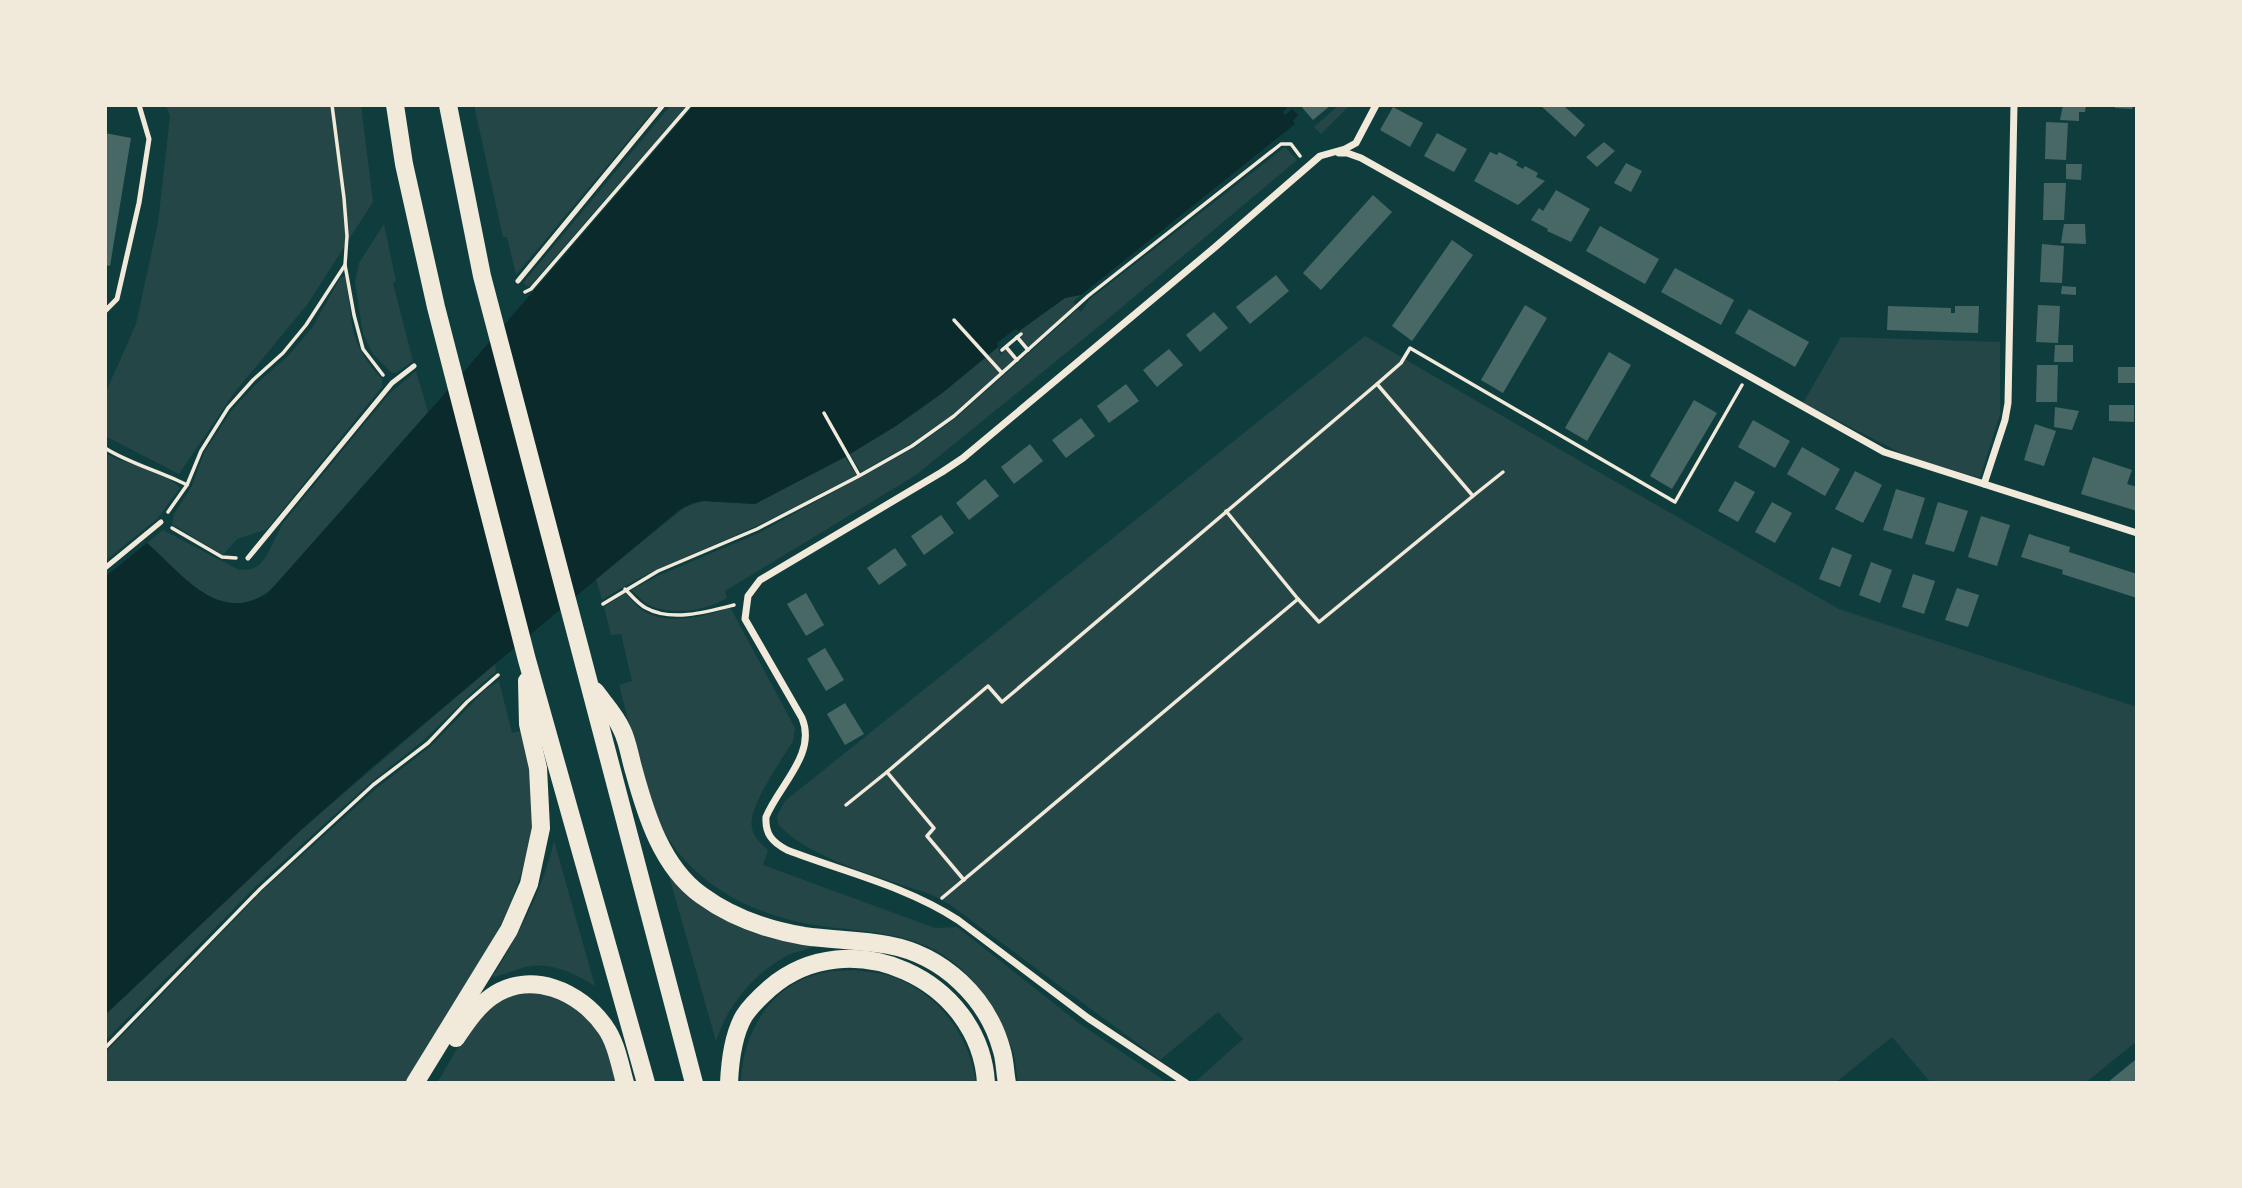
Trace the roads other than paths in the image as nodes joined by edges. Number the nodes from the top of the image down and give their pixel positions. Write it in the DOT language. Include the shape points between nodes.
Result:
graph roads {
  1 [pos="139,105"];
  2 [pos="395,105"];
  3 [pos="448,105"];
  4 [pos="663,105"];
  5 [pos="1376,105"];
  6 [pos="2014,105"];
  7 [pos="1331,153"];
  8 [pos="519,282"];
  9 [pos="105,311"];
  10 [pos="414,366"];
  11 [pos="1984,484"];
  12 [pos="160,522"];
  13 [pos="2137,533"];
  14 [pos="248,558"];
  15 [pos="105,568"];
  16 [pos="527,660"];
  17 [pos="587,679"];
  18 [pos="415,1083"];
  19 [pos="429,1083"];
  20 [pos="625,1083"];
  21 [pos="646,1083"];
  22 [pos="694,1083"];
  23 [pos="729,1083"];
  24 [pos="986,1083"];
  25 [pos="1007,1083"];
  26 [pos="1186,1083"];
  1 -- 9 [label="lane" via="149,139 141,190 117,299"];
  2 -- 16 [label="highway" via="436,307"];
  3 -- 17 [label="highway" via="482,276"];
  4 -- 8 [label="lane"];
  5 -- 7 [label="street" via="1356,143"];
  6 -- 11 [label="street" via="2008,403"];
  7 -- 11 [label="street" via="1361,158 1884,452"];
  7 -- 26 [label="street" via="1320,156 962,458 760,580 746,602 747,625 802,718 806,736 803,751 766,817 767,834 775,844 936,905 1088,1018"];
  10 -- 14 [label="lane" via="392,383"];
  11 -- 13 [label="street"];
  12 -- 15 [label="lane"];
  16 -- 18 [label="highway" via="528,724 538,768 541,828 528,884 509,930"];
  16 -- 21 [label="highway"];
  17 -- 22 [label="highway"];
  17 -- 25 [label="highway" via="622,730 656,835 671,863 699,894 770,928 887,944 932,961 976,997 1002,1051"];
  19 -- 20 [label="highway" via="468,1020 491,997 514,985 566,991 590,1007 607,1029"];
  23 -- 24 [label="highway" via="735,1039 744,1016 758,999 782,977 803,967 860,960 891,965 921,978 950,1000 976,1039"];
}
